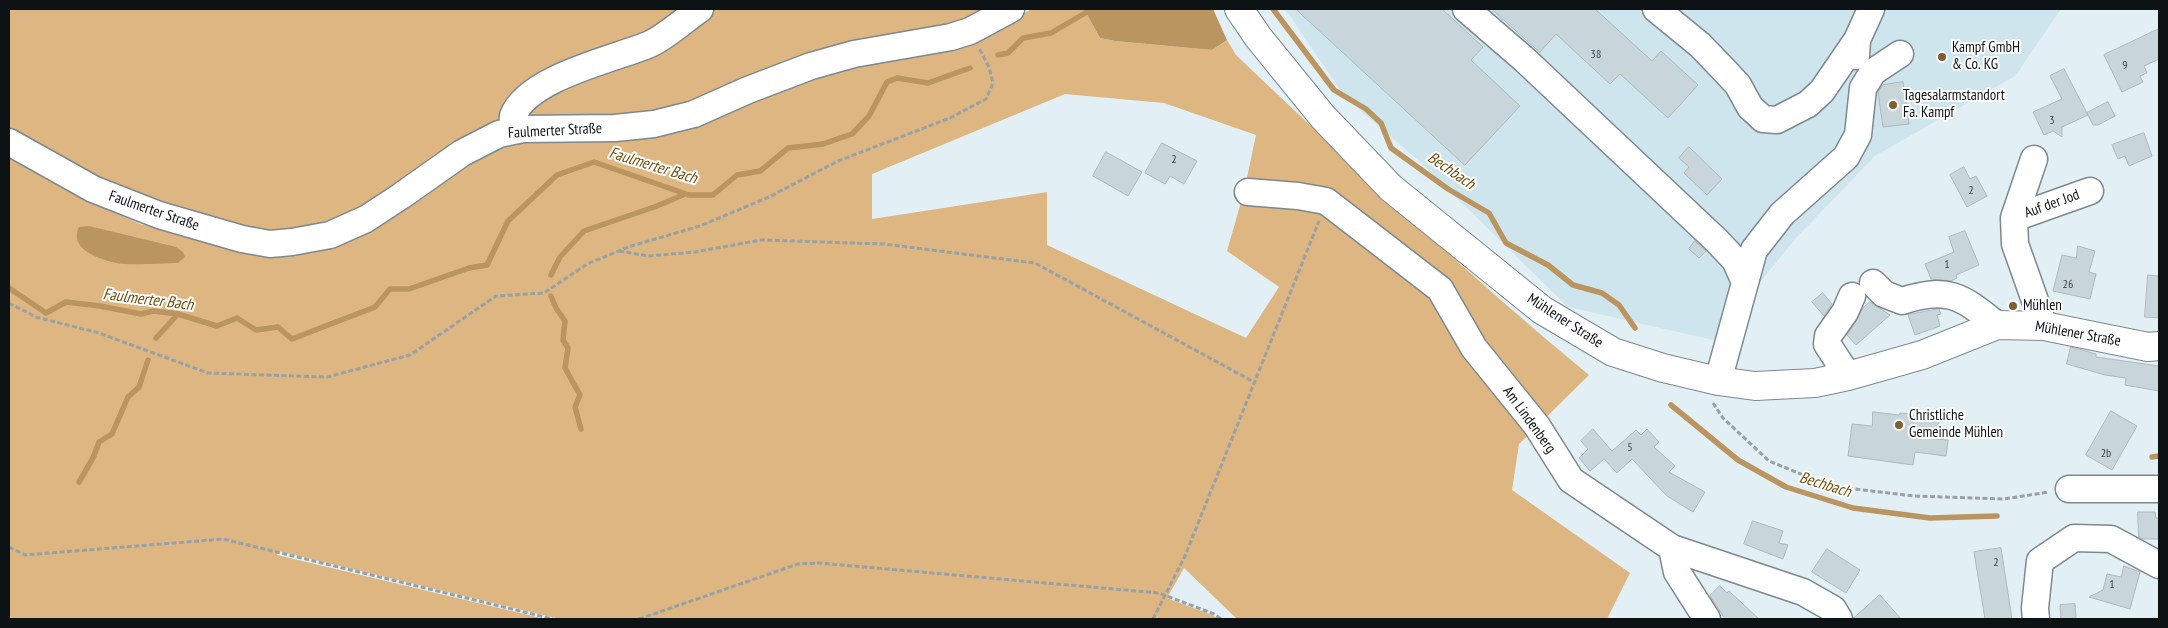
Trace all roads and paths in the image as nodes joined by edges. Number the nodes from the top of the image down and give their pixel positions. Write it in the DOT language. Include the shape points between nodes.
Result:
graph roads {
  1 [pos="700,9"];
  2 [pos="1011,9"];
  3 [pos="1239,9"];
  4 [pos="1466,9"];
  5 [pos="1656,9"];
  6 [pos="1871,9"];
  7 [pos="970,31"];
  8 [pos="1857,40"];
  9 [pos="1900,54"];
  10 [pos="1863,88"];
  11 [pos="513,131"];
  12 [pos="9,142"];
  13 [pos="2034,159"];
  14 [pos="2090,191"];
  15 [pos="1248,192"];
  16 [pos="1326,202"];
  17 [pos="2014,218"];
  18 [pos="618,251"];
  19 [pos="1745,282"];
  20 [pos="9,303"];
  21 [pos="1997,325"];
  22 [pos="2044,326"];
  23 [pos="2159,346"];
  24 [pos="1848,376"];
  25 [pos="1718,381"];
  26 [pos="1254,382"];
  27 [pos="2069,489"];
  28 [pos="2159,489"];
  29 [pos="9,548"];
  30 [pos="1672,548"];
  31 [pos="2159,565"];
  32 [pos="1165,595"];
  33 [pos="553,619"];
  34 [pos="639,619"];
  35 [pos="1153,619"];
  36 [pos="1221,619"];
  37 [pos="1707,619"];
  38 [pos="1839,619"];
  39 [pos="2036,619"];
  1 -- 11 [label="street" via="651,43 563,74 519,107 512,117"];
  2 -- 7 [label="street, Faulmerter Straße"];
  3 -- 25 [label="main road, Mühlener Straße" via="1323,117 1391,188 1542,310 1614,352"];
  4 -- 19 [label="street" via="1525,60 1716,240 1735,260"];
  5 -- 8 [label="street" via="1726,72 1738,85 1750,107 1763,119 1777,120 1808,104 1822,91"];
  6 -- 8 [label="street"];
  7 -- 11 [label="street, Faulmerter Straße" via="811,66 694,114 654,124"];
  7 -- 18 [label="path" via="989,67 993,83 986,99 950,118 838,161 769,197 700,226"];
  8 -- 10 [label="street" via="1856,62"];
  9 -- 10 [label="street" via="1873,72"];
  10 -- 19 [label="street" via="1858,135 1846,157 1782,214 1754,250"];
  11 -- 12 [label="street, Faulmerter Straße" via="499,134 462,153 348,228 310,239 270,244 159,215 93,189"];
  13 -- 17 [label="street, Auf der Jod"];
  14 -- 17 [label="street, Auf der Jod"];
  15 -- 16 [label="street, Am Lindenberg"];
  16 -- 26 [label="path"];
  16 -- 30 [label="street, Am Lindenberg" via="1440,289 1474,348 1537,426 1571,480"];
  17 -- 22 [label="street, Auf der Jod" via="2015,244"];
  18 -- 20 [label="path" via="586,264 544,294 496,296 410,355 327,378 208,373 99,333 36,317"];
  18 -- 26 [label="path" via="648,256 696,252 762,240 884,244 1035,263"];
  19 -- 25 [label="street"];
  21 -- 22 [label="main road, Mühlener Straße"];
  21 -- 24 [label="main road, Mühlener Straße" via="1922,355"];
  21 -- 24 [label="street" via="1970,303 1941,293 1902,301 1863,290 1828,336 1827,344"];
  22 -- 23 [label="main road, Mühlener Straße" via="2148,347"];
  24 -- 25 [label="main road, Mühlener Straße" via="1815,383 1755,386"];
  26 -- 32 [label="path" via="1185,556"];
  27 -- 28 [label="street"];
  29 -- 33 [label="path" via="25,555 223,540"];
  30 -- 37 [label="street" via="1677,572"];
  30 -- 38 [label="street, Am Lindenberg" via="1803,592 1832,609"];
  31 -- 39 [label="street" via="2111,539 2074,538 2040,561"];
  32 -- 34 [label="path" via="819,563 798,564"];
  32 -- 35 [label="path"];
  32 -- 36 [label="path"];
}
